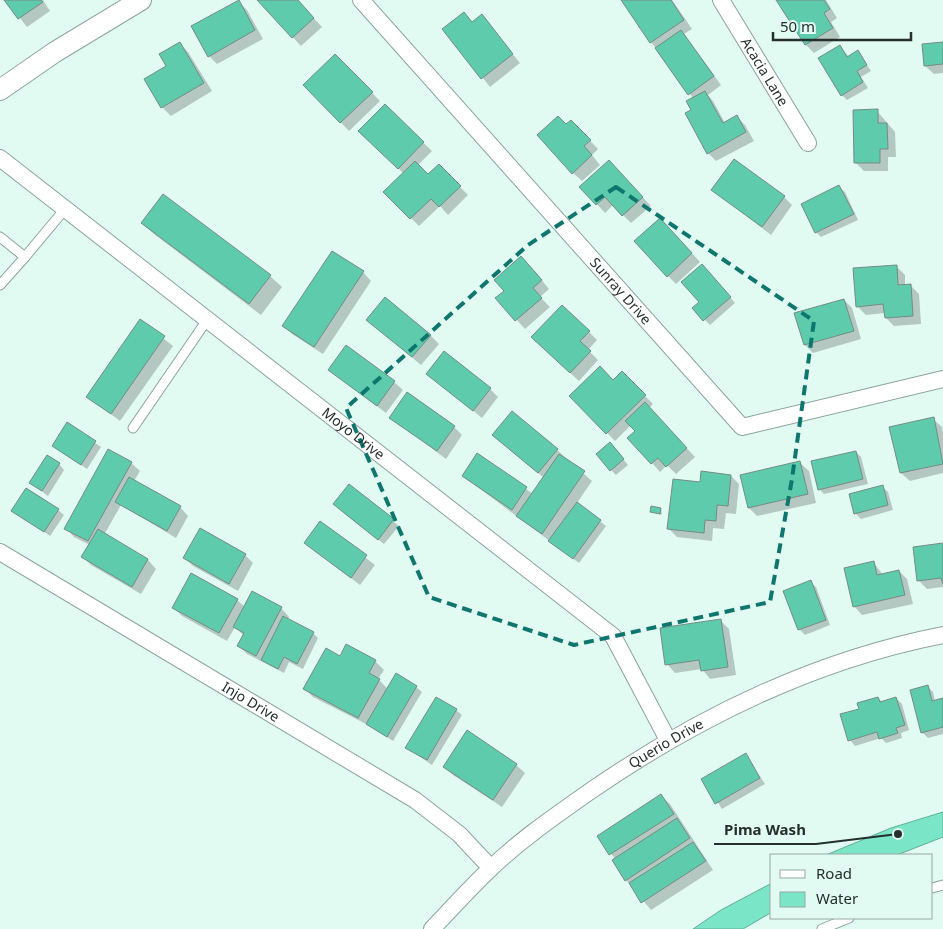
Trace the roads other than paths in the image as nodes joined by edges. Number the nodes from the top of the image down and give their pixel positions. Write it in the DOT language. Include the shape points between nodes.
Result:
graph roads {
  1 [pos="141,0"];
  2 [pos="361,0"];
  3 [pos="720,0"];
  4 [pos="0,90"];
  5 [pos="808,143"];
  6 [pos="0,158"];
  7 [pos="66,209"];
  8 [pos="0,237"];
  9 [pos="25,257"];
  10 [pos="0,285"];
  11 [pos="208,320"];
  12 [pos="943,380"];
  13 [pos="133,428"];
  14 [pos="0,552"];
  15 [pos="943,635"];
  16 [pos="668,740"];
  17 [pos="491,868"];
  18 [pos="847,919"];
  19 [pos="432,929"];
  20 [pos="822,929"];
  1 -- 4 [label="street"];
  2 -- 12 [label="street, Sunray Drive" via="742,427"];
  3 -- 5 [label="street, Acacia Lane"];
  6 -- 7 [label="street, Moyo Drive"];
  7 -- 9 [label="lane"];
  7 -- 11 [label="street, Moyo Drive"];
  8 -- 9 [label="lane"];
  9 -- 10 [label="lane"];
  11 -- 13 [label="lane"];
  11 -- 16 [label="street, Moyo Drive" via="613,636"];
  14 -- 17 [label="street, Injo Drive" via="415,800 459,834"];
  15 -- 16 [label="street, Querio Drive" via="825,667 749,698"];
  16 -- 17 [label="street, Querio Drive" via="552,818"];
  17 -- 19 [label="street, Querio Drive"];
  18 -- 20 [label="lane"];
}
